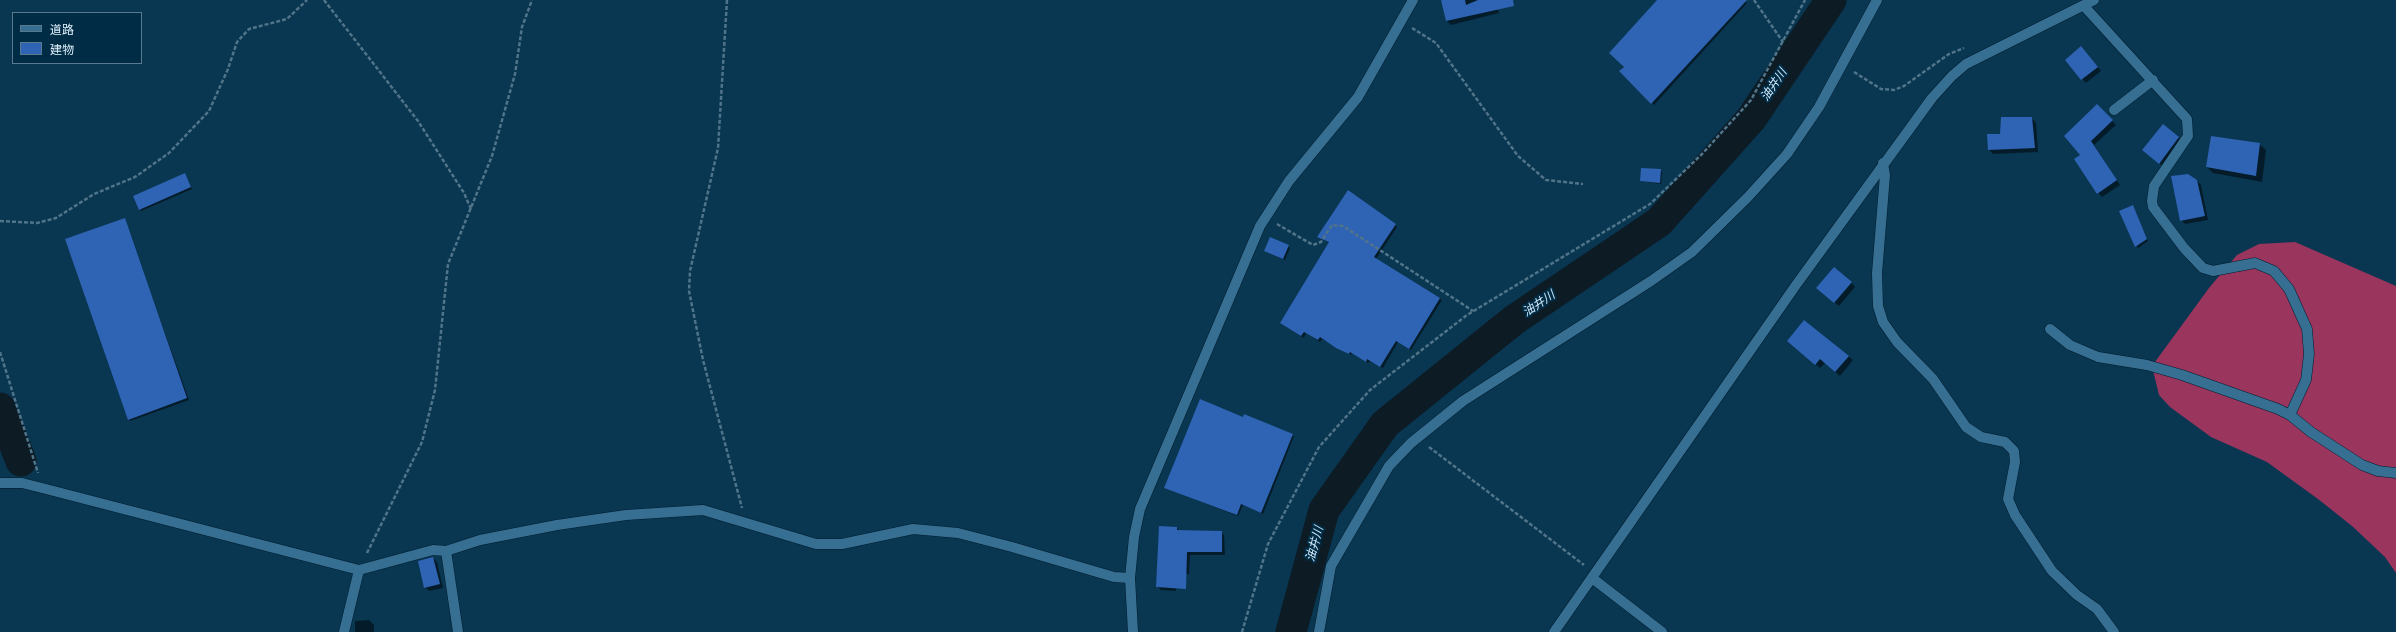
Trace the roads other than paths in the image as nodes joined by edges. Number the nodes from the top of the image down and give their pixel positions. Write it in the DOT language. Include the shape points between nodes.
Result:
graph roads {
  1 [pos="1413,0"];
  2 [pos="1877,0"];
  3 [pos="2094,0"];
  4 [pos="2084,6"];
  5 [pos="2153,80"];
  6 [pos="2114,110"];
  7 [pos="1883,163"];
  8 [pos="2050,329"];
  9 [pos="2290,414"];
  10 [pos="2396,473"];
  11 [pos="0,483"];
  12 [pos="446,551"];
  13 [pos="359,570"];
  14 [pos="1593,576"];
  15 [pos="1130,578"];
  16 [pos="344,632"];
  17 [pos="458,632"];
  18 [pos="1133,632"];
  19 [pos="1319,632"];
  20 [pos="1554,632"];
  21 [pos="1662,632"];
  22 [pos="2114,632"];
  1 -- 15 [label="street" via="1358,97 1289,181 1260,226 1149,485 1134,537"];
  2 -- 19 [label="street" via="1843,66 1787,154 1692,252 1463,401 1417,438 1389,466 1331,566"];
  3 -- 4 [label="street"];
  4 -- 5 [label="street"];
  4 -- 7 [label="street" via="1982,55 1952,76"];
  5 -- 6 [label="street"];
  5 -- 9 [label="street" via="2187,119 2189,131 2184,144 2154,186 2153,207 2184,248 2203,268 2213,270 2255,263 2274,271 2289,289 2308,329 2309,366 2306,380"];
  7 -- 14 [label="street"];
  7 -- 22 [label="street" via="1885,175 1876,273 1878,306 1883,322 1896,342 1933,379 1966,427 1981,437 2005,442 2014,451 2015,462 2008,499 2015,515 2052,571 2077,595 2097,609"];
  8 -- 9 [label="street" via="2070,345 2098,357 2182,374"];
  9 -- 10 [label="street" via="2311,432 2362,465 2378,471"];
  11 -- 13 [label="street" via="22,483"];
  12 -- 13 [label="street" via="433,550"];
  12 -- 15 [label="street" via="480,540 557,525 680,510 703,510 803,541 830,545 913,529 958,533 1107,575"];
  12 -- 17 [label="street"];
  13 -- 16 [label="street"];
  14 -- 20 [label="street"];
  14 -- 21 [label="street"];
  15 -- 18 [label="street"];
}
